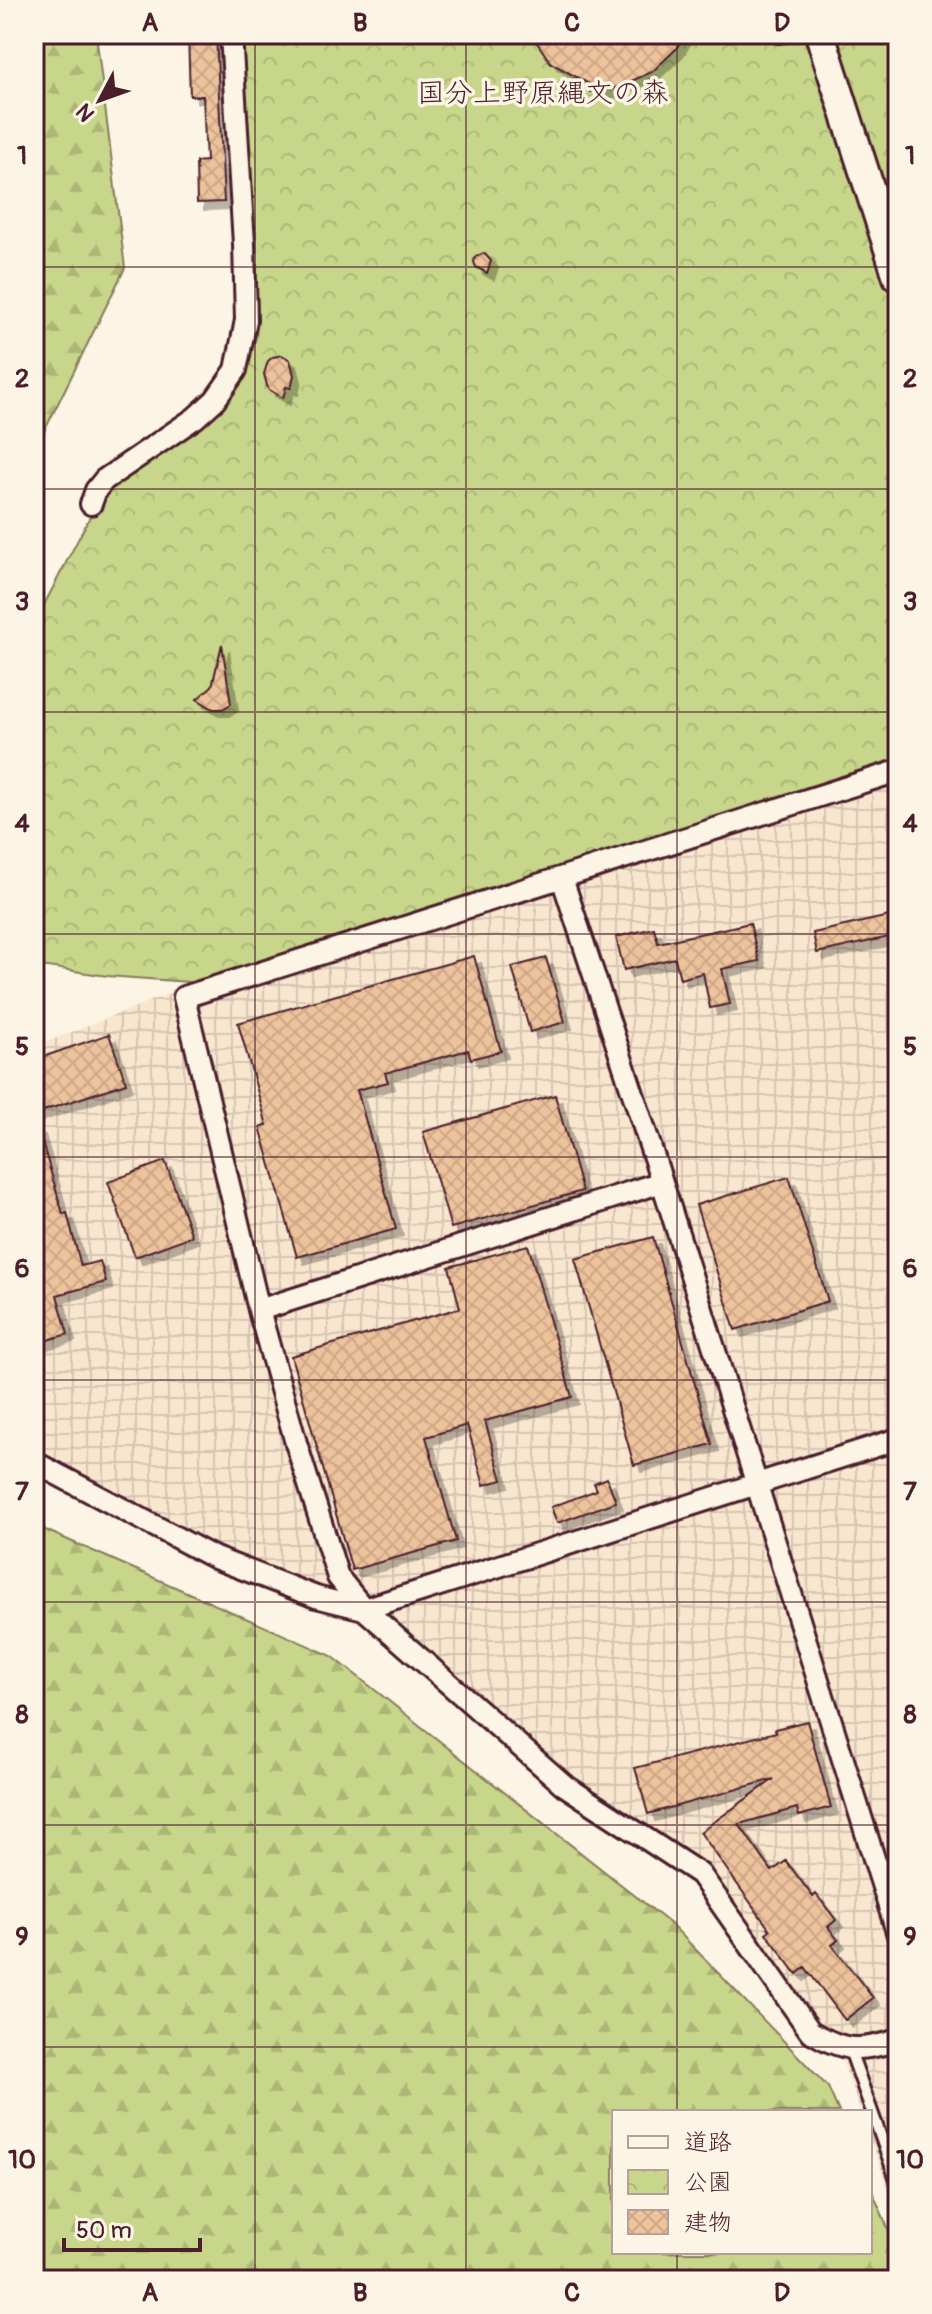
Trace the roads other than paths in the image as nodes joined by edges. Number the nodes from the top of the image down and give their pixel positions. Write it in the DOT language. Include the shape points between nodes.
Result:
graph roads {
  1 [pos="231,34"];
  2 [pos="773,34"];
  3 [pos="796,34"];
  4 [pos="820,34"];
  5 [pos="898,277"];
  6 [pos="91,504"];
  7 [pos="898,771"];
  8 [pos="562,878"];
  9 [pos="662,1182"];
  10 [pos="259,1310"];
  11 [pos="898,1439"];
  12 [pos="34,1462"];
  13 [pos="756,1482"];
  14 [pos="364,1609"];
  15 [pos="898,1935"];
  16 [pos="898,2040"];
  17 [pos="850,2050"];
  18 [pos="871,2110"];
  19 [pos="872,2112"];
  20 [pos="898,2185"];
  1 -- 6 [label="street" via="246,320 236,370 195,418 104,480"];
  2 -- 3 [label="lane"];
  4 -- 5 [label="street"];
  7 -- 8 [label="street"];
  8 -- 9 [label="street"];
  8 -- 10 [label="street" via="184,997"];
  9 -- 10 [label="street"];
  9 -- 13 [label="street"];
  10 -- 14 [label="street" via="338,1577"];
  11 -- 13 [label="street"];
  12 -- 14 [label="street" via="215,1558 316,1597"];
  13 -- 14 [label="street"];
  13 -- 15 [label="street"];
  14 -- 17 [label="street" via="564,1785 700,1874 810,2031"];
  16 -- 17 [label="street"];
  17 -- 18 [label="lane"];
  19 -- 20 [label="lane"];
}
